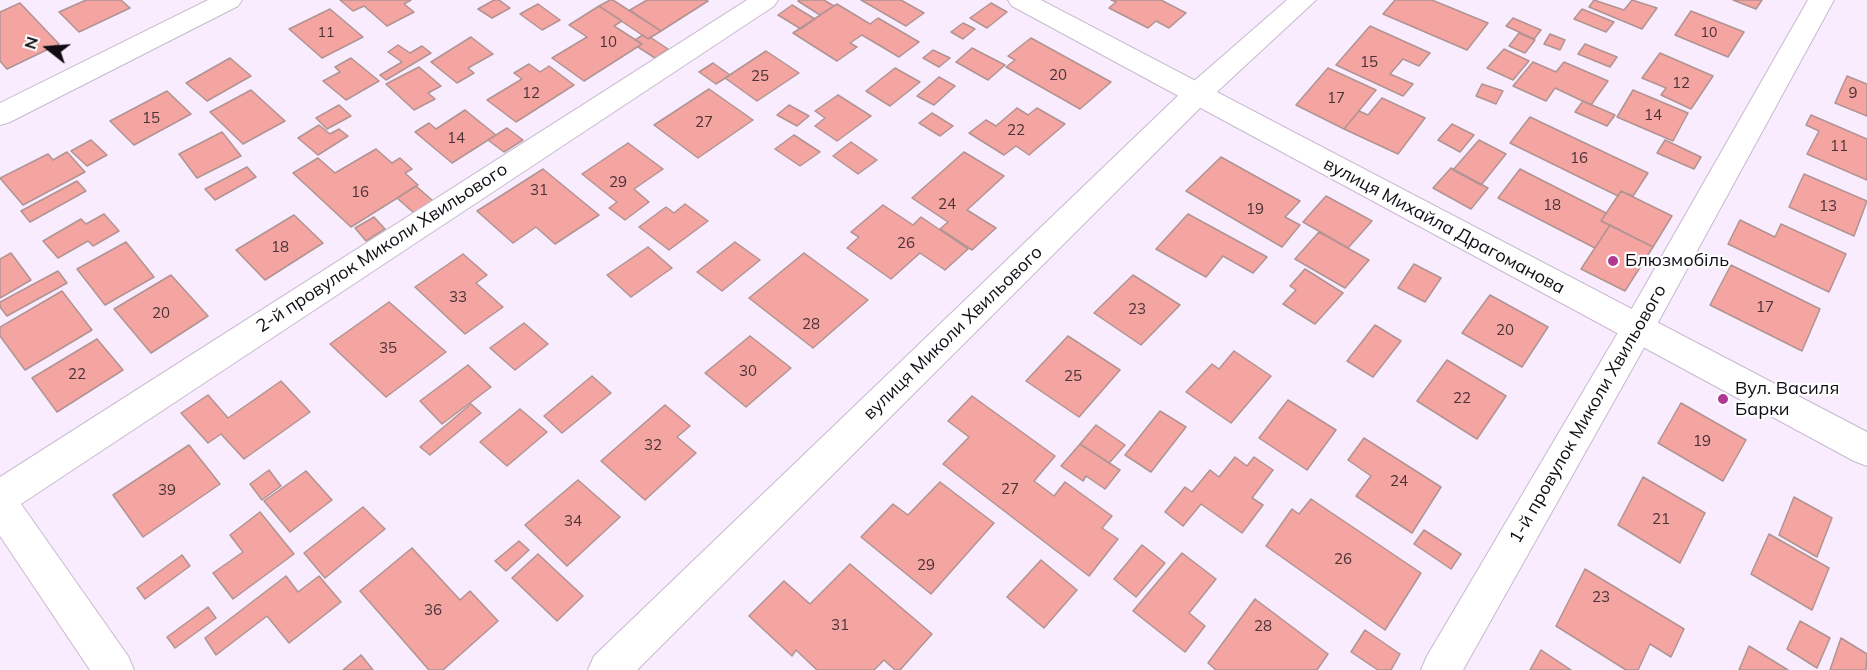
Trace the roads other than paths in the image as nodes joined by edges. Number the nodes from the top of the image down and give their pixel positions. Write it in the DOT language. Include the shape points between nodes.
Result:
graph roads {
  1 [pos="229,0"];
  2 [pos="765,0"];
  3 [pos="1021,0"];
  4 [pos="1303,0"];
  5 [pos="1821,0"];
  6 [pos="1196,95"];
  7 [pos="0,115"];
  8 [pos="1638,328"];
  9 [pos="1867,450"];
  10 [pos="0,497"];
  11 [pos="0,505"];
  12 [pos="114,670"];
  13 [pos="608,670"];
  14 [pos="1441,670"];
  1 -- 7 [label="street"];
  2 -- 10 [label="street, 2-й провулок Миколи Хвильового"];
  3 -- 6 [label="street, вулиця Михайла Драгоманова"];
  4 -- 6 [label="street, вулиця Миколи Хвильового"];
  5 -- 8 [label="street, 1-й провулок Миколи Хвильового"];
  6 -- 8 [label="street, вулиця Михайла Драгоманова"];
  6 -- 13 [label="street, вулиця Миколи Хвильового"];
  8 -- 9 [label="street, вулиця Михайла Драгоманова"];
  8 -- 14 [label="street, 1-й провулок Миколи Хвильового"];
  11 -- 12 [label="street"];
}
